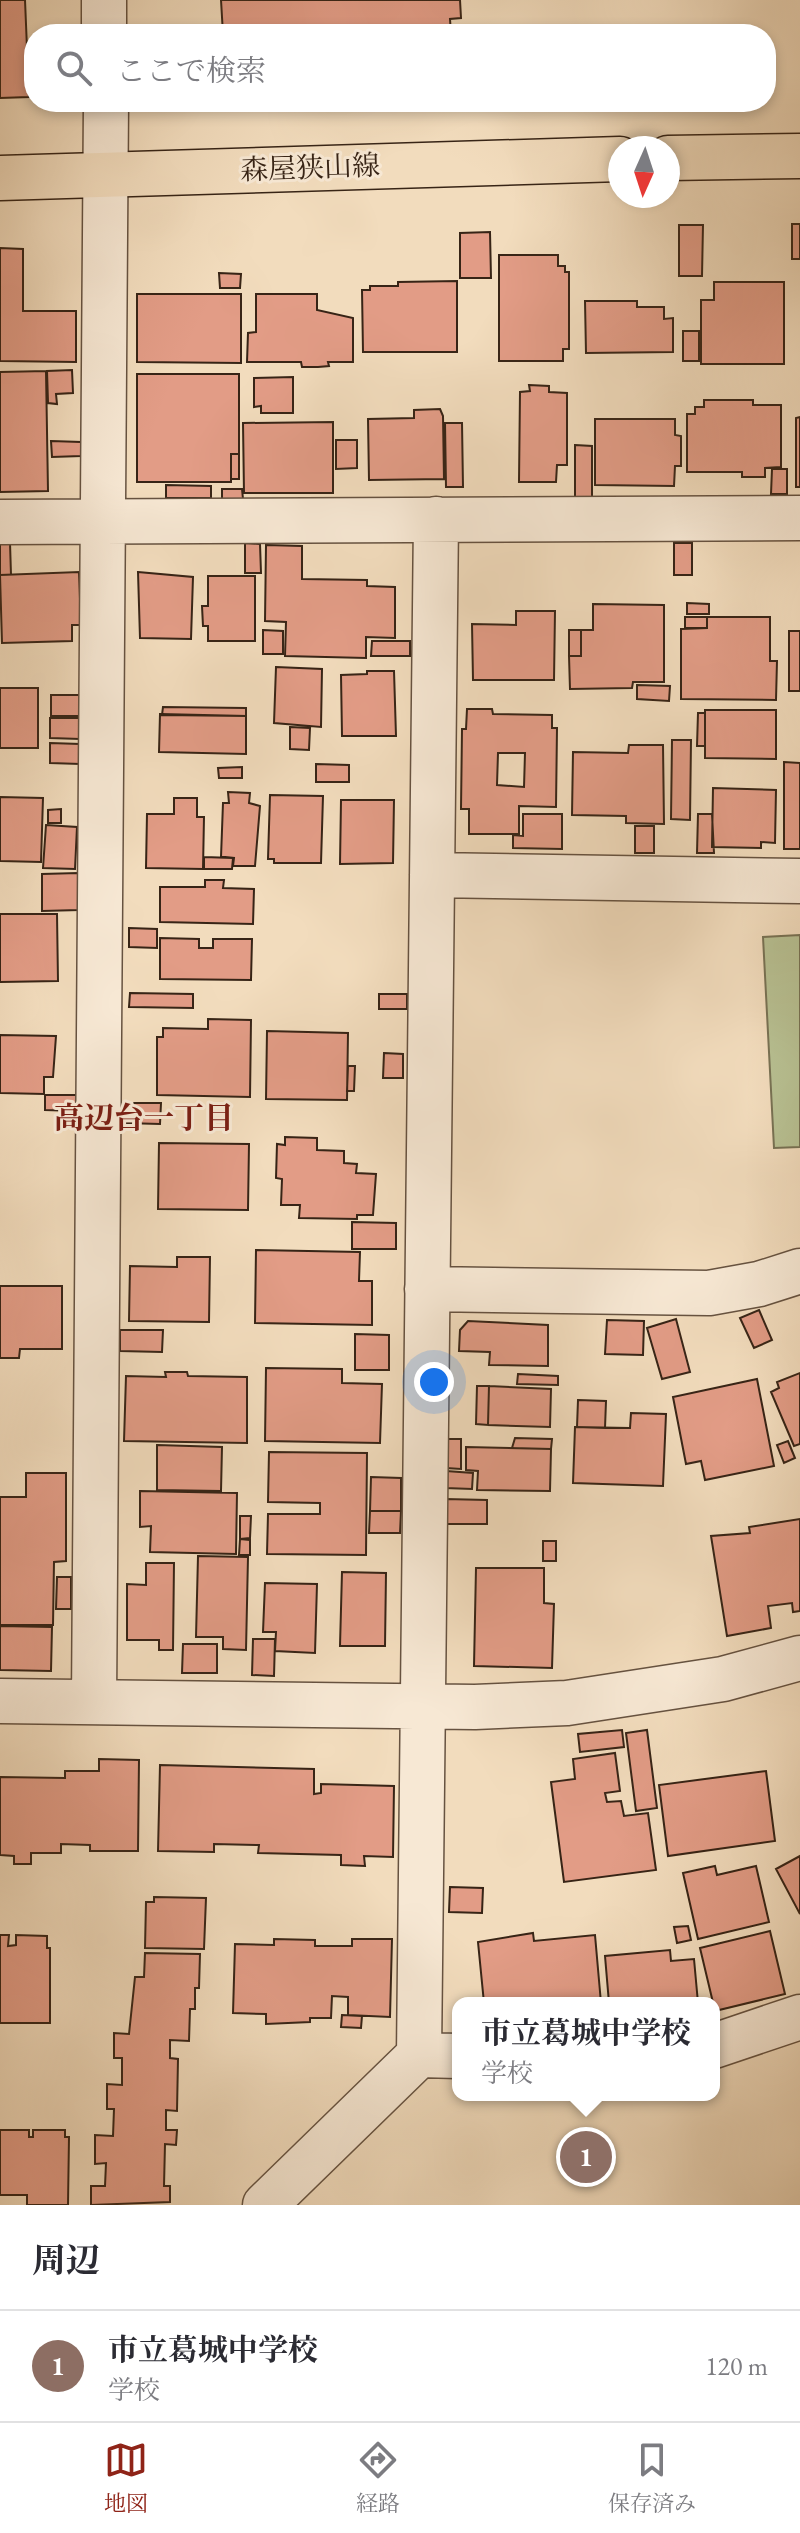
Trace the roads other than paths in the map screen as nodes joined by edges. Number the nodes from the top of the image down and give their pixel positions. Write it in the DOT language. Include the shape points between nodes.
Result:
graph roads {
  1 [pos="104,0"];
  2 [pos="104,24"];
  3 [pos="106,112"];
  4 [pos="800,156"];
  5 [pos="680,158"];
  6 [pos="608,159"];
  7 [pos="107,173"];
  8 [pos="0,178"];
  9 [pos="800,518"];
  10 [pos="436,519"];
  11 [pos="104,520"];
  12 [pos="0,522"];
  13 [pos="432,875"];
  14 [pos="800,881"];
  15 [pos="800,1271"];
  16 [pos="427,1289"];
  17 [pos="800,1658"];
  18 [pos="0,1701"];
  19 [pos="94,1702"];
  20 [pos="423,1706"];
  21 [pos="800,2017"];
  22 [pos="720,2044"];
  23 [pos="438,2056"];
  24 [pos="265,2205"];
  1 -- 2 [label="street"];
  3 -- 7 [label="street"];
  4 -- 5 [label="main road"];
  6 -- 7 [label="main road, 森屋狭山線"];
  7 -- 8 [label="main road, 森屋狭山線"];
  7 -- 11 [label="street"];
  9 -- 10 [label="street"];
  10 -- 11 [label="street"];
  10 -- 13 [label="street"];
  11 -- 12 [label="street"];
  11 -- 19 [label="street"];
  13 -- 14 [label="street"];
  13 -- 16 [label="street"];
  15 -- 16 [label="street" via="709,1293"];
  16 -- 20 [label="street"];
  17 -- 20 [label="street" via="723,1679 567,1703"];
  18 -- 19 [label="street"];
  19 -- 20 [label="street"];
  20 -- 23 [label="street"];
  21 -- 22 [label="street"];
  23 -- 24 [label="street"];
}
